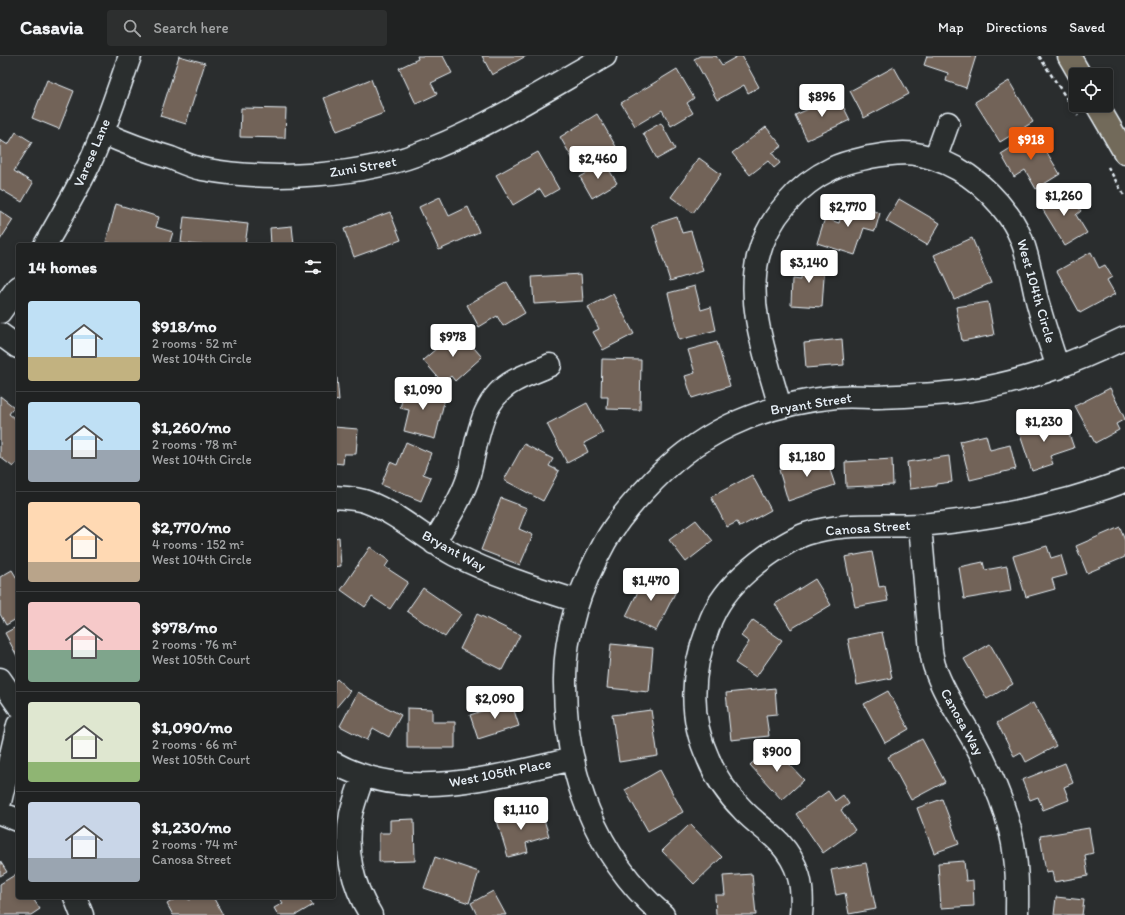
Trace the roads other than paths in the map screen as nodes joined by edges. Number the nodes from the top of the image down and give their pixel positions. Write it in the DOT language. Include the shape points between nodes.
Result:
graph roads {
  1 [pos="130,56"];
  2 [pos="605,56"];
  3 [pos="1069,56"];
  4 [pos="1076,68"];
  5 [pos="1102,112"];
  6 [pos="948,123"];
  7 [pos="103,133"];
  8 [pos="1125,153"];
  9 [pos="935,159"];
  10 [pos="46,243"];
  11 [pos="16,290"];
  12 [pos="0,312"];
  13 [pos="0,334"];
  14 [pos="1125,338"];
  15 [pos="16,346"];
  16 [pos="550,365"];
  17 [pos="1058,368"];
  18 [pos="780,407"];
  19 [pos="1125,481"];
  20 [pos="336,497"];
  21 [pos="920,525"];
  22 [pos="434,543"];
  23 [pos="577,601"];
  24 [pos="0,679"];
  25 [pos="16,702"];
  26 [pos="16,734"];
  27 [pos="573,759"];
  28 [pos="336,764"];
  29 [pos="363,776"];
  30 [pos="0,802"];
  31 [pos="0,813"];
  32 [pos="16,819"];
  33 [pos="76,899"];
  34 [pos="82,915"];
  35 [pos="371,915"];
  36 [pos="663,915"];
  37 [pos="801,915"];
  38 [pos="1016,915"];
  1 -- 7 [label="street, Varese Lane"];
  2 -- 7 [label="street, Zuni Street" via="541,93 431,149 399,161 344,172 260,176 208,170"];
  3 -- 4 [label="main road"];
  5 -- 8 [label="main road"];
  6 -- 9 [label="street"];
  7 -- 10 [label="street, Varese Lane" via="78,189"];
  9 -- 17 [label="street, West 104th Circle" via="955,168 981,185 1009,216 1027,252 1035,293"];
  9 -- 18 [label="street, West 104th Circle" via="918,154 884,154 834,167 804,186 771,225 758,259 754,292 762,341"];
  11 -- 12 [label="street"];
  13 -- 15 [label="street"];
  14 -- 17 [label="street, Bryant Street"];
  16 -- 22 [label="street" via="512,382 488,406 474,446 469,475"];
  17 -- 18 [label="street, Bryant Street" via="1012,382 966,391 920,396 836,398"];
  18 -- 23 [label="street, Bryant Street" via="723,428 701,440 662,471 621,516 592,565"];
  19 -- 21 [label="street, Canosa Street" via="1038,508"];
  20 -- 22 [label="street, Bryant Way" via="367,502 396,517"];
  21 -- 37 [label="street, Canosa Street" via="844,527 823,530 786,543 752,566 730,590 715,610 697,659 695,710 701,744 712,768 729,794 790,856 802,888"];
  21 -- 38 [label="street, Canosa Way" via="931,650 935,668 998,792 1015,857"];
  22 -- 23 [label="street, Bryant Way" via="514,581"];
  23 -- 27 [label="street, Bryant Street" via="566,654 565,677 566,721"];
  24 -- 25 [label="street"];
  26 -- 30 [label="street"];
  27 -- 29 [label="street, West 105th Place" via="472,781 436,785"];
  27 -- 36 [label="street, Bryant Street" via="586,806 601,838 637,890"];
  28 -- 29 [label="street, West 105th Place"];
  29 -- 35 [label="street" via="351,814 348,835 355,884"];
  31 -- 32 [label="street"];
  33 -- 34 [label="street"];
}
